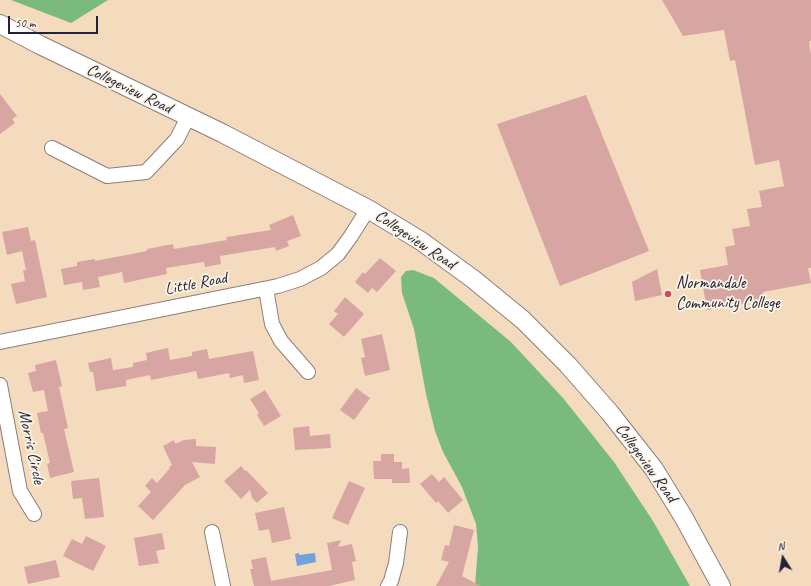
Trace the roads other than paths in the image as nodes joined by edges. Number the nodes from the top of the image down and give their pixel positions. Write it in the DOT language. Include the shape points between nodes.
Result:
graph roads {
  1 [pos="0,24"];
  2 [pos="188,117"];
  3 [pos="52,148"];
  4 [pos="368,208"];
  5 [pos="266,289"];
  6 [pos="0,342"];
  7 [pos="308,372"];
  8 [pos="0,385"];
  9 [pos="34,514"];
  10 [pos="212,532"];
  11 [pos="400,532"];
  12 [pos="222,586"];
  13 [pos="388,586"];
  14 [pos="721,586"];
  1 -- 2 [label="street, Collegeview Road"];
  2 -- 3 [label="street" via="177,139 146,172 107,176"];
  2 -- 4 [label="street, Collegeview Road"];
  4 -- 5 [label="street, Little Road" via="338,254 321,268 300,280"];
  4 -- 14 [label="street, Collegeview Road" via="421,241 473,279 522,320 568,365 654,469"];
  5 -- 6 [label="street, Little Road"];
  5 -- 7 [label="street" via="272,324 281,340"];
  8 -- 9 [label="street, Morris Circle" via="20,491"];
  10 -- 12 [label="street"];
  11 -- 13 [label="street" via="396,563"];
}
